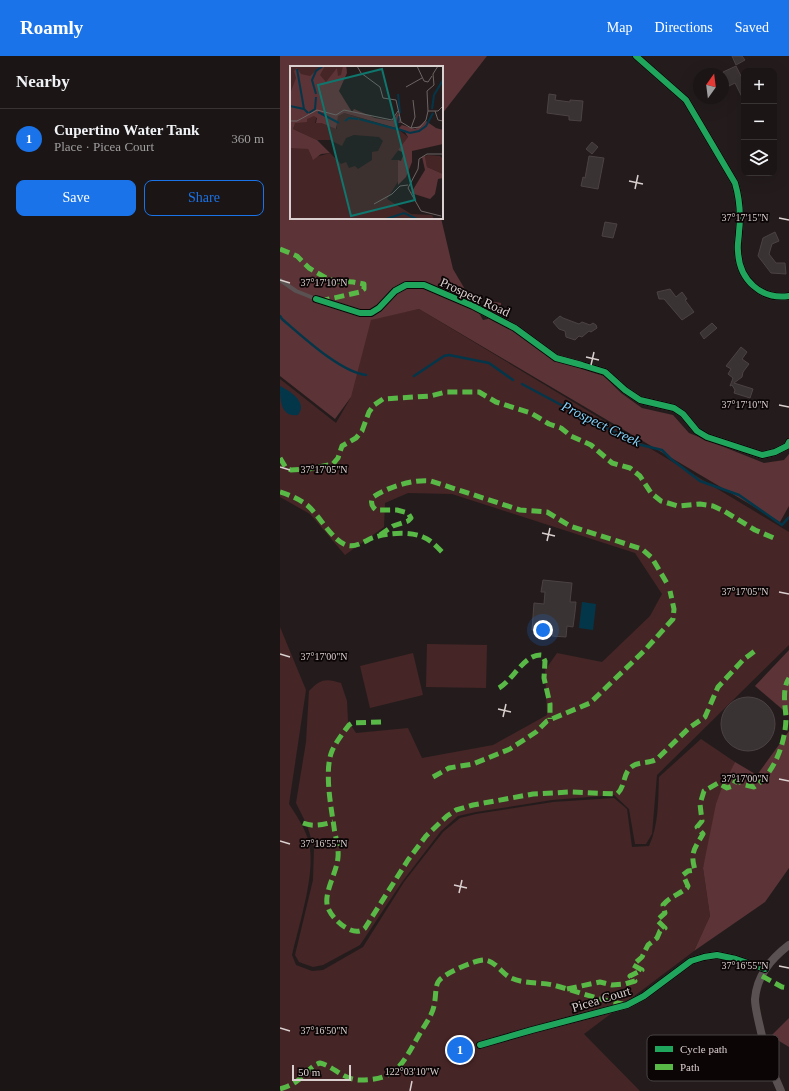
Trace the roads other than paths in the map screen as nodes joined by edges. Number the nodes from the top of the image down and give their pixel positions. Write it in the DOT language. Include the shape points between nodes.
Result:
graph roads {
  1 [pos="636,56"];
  2 [pos="280,280"];
  3 [pos="789,296"];
  4 [pos="316,299"];
  5 [pos="789,442"];
  6 [pos="789,945"];
  7 [pos="765,969"];
  8 [pos="762,1035"];
  9 [pos="480,1045"];
  10 [pos="777,1081"];
  11 [pos="781,1091"];
  1 -- 3 [label="street" via="686,100 735,183 740,208 738,252 743,273 756,289 765,294 778,298"];
  2 -- 4 [label="lane, Prospect Road" via="296,291"];
  4 -- 5 [label="street, Prospect Road" via="360,313 371,313 380,308 395,291 406,285 424,285 515,328 556,358 605,372 640,400 674,408 683,414 697,431 707,437 762,455 775,452 787,446"];
  6 -- 7 [label="street" via="772,959"];
  7 -- 8 [label="street" via="757,987 755,1000"];
  7 -- 9 [label="street, Picea Court" via="717,955 704,957 691,961 644,996 627,1005"];
  10 -- 11 [label="street"];
}
